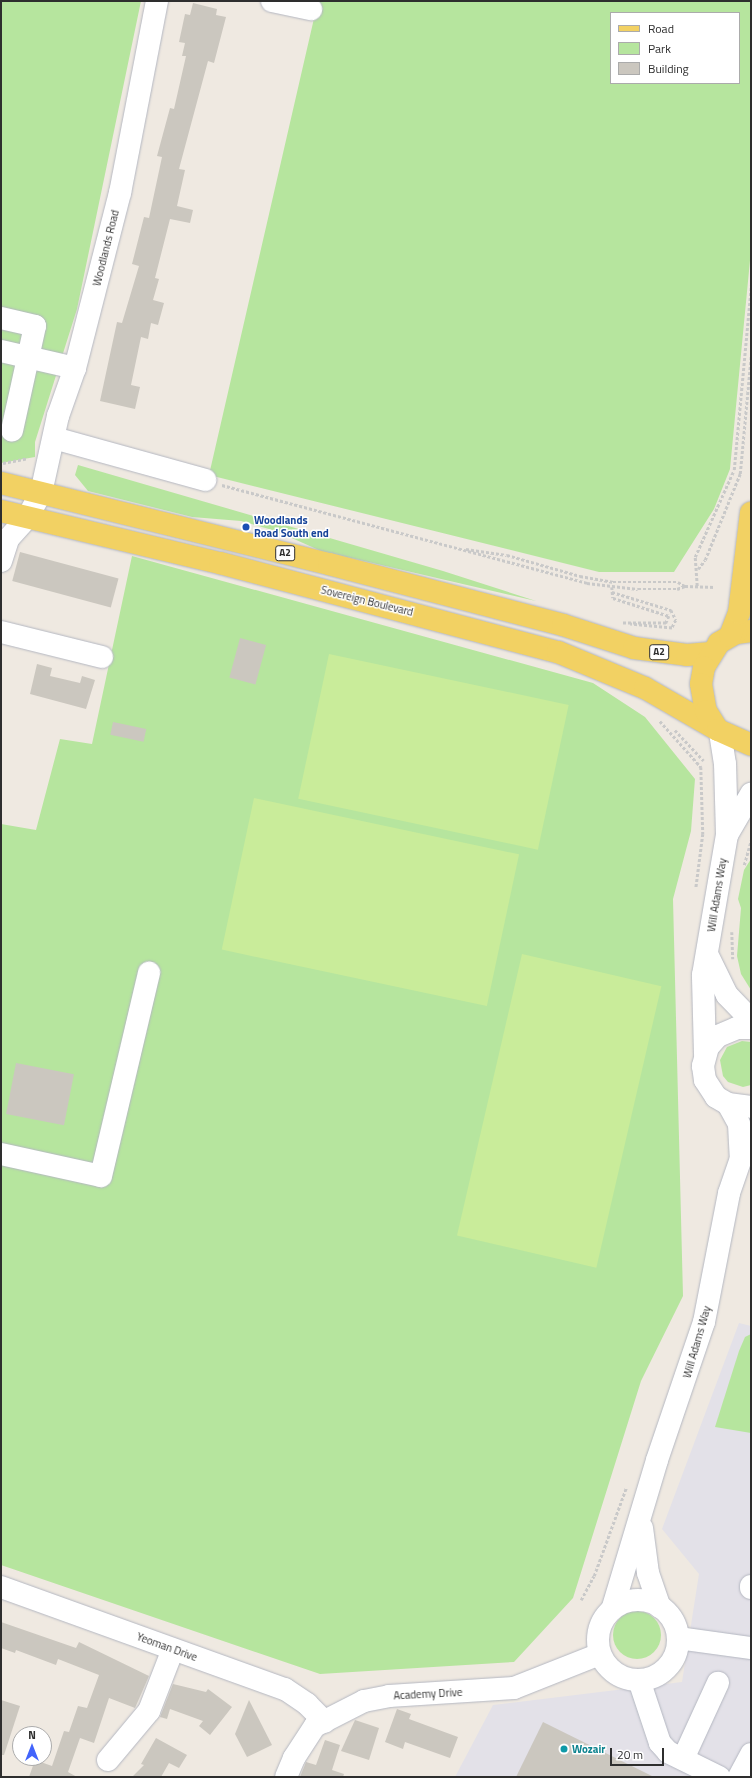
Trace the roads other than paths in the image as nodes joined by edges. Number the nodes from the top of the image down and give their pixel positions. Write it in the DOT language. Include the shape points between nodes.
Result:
graph roads {
  1 [pos="157,1"];
  2 [pos="272,1"];
  3 [pos="311,9"];
  4 [pos="1,318"];
  5 [pos="1,351"];
  6 [pos="28,357"];
  7 [pos="75,368"];
  8 [pos="12,431"];
  9 [pos="54,438"];
  10 [pos="205,480"];
  11 [pos="1,483"];
  12 [pos="42,492"];
  13 [pos="1,511"];
  14 [pos="751,513"];
  15 [pos="27,518"];
  16 [pos="1,562"];
  17 [pos="751,631"];
  18 [pos="1,632"];
  19 [pos="730,636"];
  20 [pos="711,653"];
  21 [pos="102,657"];
  22 [pos="719,731"];
  23 [pos="751,745"];
  24 [pos="751,794"];
  25 [pos="727,835"];
  26 [pos="708,956"];
  27 [pos="149,973"];
  28 [pos="751,1020"];
  29 [pos="751,1028"];
  30 [pos="705,1054"];
  31 [pos="728,1104"];
  32 [pos="751,1107"];
  33 [pos="746,1152"];
  34 [pos="1,1154"];
  35 [pos="641,1521"];
  36 [pos="1,1587"];
  37 [pos="660,1606"];
  38 [pos="614,1607"];
  39 [pos="678,1638"];
  40 [pos="751,1648"];
  41 [pos="173,1649"];
  42 [pos="600,1654"];
  43 [pos="639,1680"];
  44 [pos="718,1683"];
  45 [pos="325,1722"];
  46 [pos="751,1754"];
  47 [pos="683,1759"];
  48 [pos="108,1760"];
  49 [pos="286,1777"];
  50 [pos="719,1777"];
  51 [pos="739,1777"];
  1 -- 7 [label="street, Woodlands Road" via="120,193"];
  2 -- 3 [label="street"];
  4 -- 6 [label="street" via="35,326"];
  5 -- 6 [label="street"];
  6 -- 7 [label="street"];
  6 -- 8 [label="street"];
  7 -- 9 [label="street, Woodlands Road"];
  9 -- 10 [label="street"];
  9 -- 12 [label="street, Woodlands Road"];
  11 -- 12 [label="main road, A2"];
  12 -- 15 [label="street, Woodlands Road"];
  12 -- 20 [label="main road, A2" via="529,616 634,648 687,655"];
  13 -- 15 [label="main road, Sovereign Boulevard / A2"];
  14 -- 19 [label="main road" via="739,613"];
  15 -- 16 [label="street, Woodlands Road" via="8,539"];
  15 -- 22 [label="main road, Sovereign Boulevard / A2" via="220,563 558,652 645,688"];
  17 -- 19 [label="main road"];
  18 -- 21 [label="street"];
  19 -- 20 [label="main road"];
  20 -- 22 [label="main road" via="702,672 701,692 707,714"];
  22 -- 23 [label="main road, Sovereign Boulevard"];
  22 -- 25 [label="street, Will Adams Way" via="725,764"];
  24 -- 25 [label="street, Will Adams Way"];
  25 -- 26 [label="street, Will Adams Way" via="715,896"];
  26 -- 28 [label="street" via="727,996"];
  26 -- 30 [label="street, Will Adams Way" via="703,975 702,1002"];
  27 -- 34 [label="street" via="101,1176"];
  29 -- 30 [label="street" via="737,1028 724,1032"];
  30 -- 31 [label="street, Will Adams Way" via="703,1070 707,1085 716,1097"];
  31 -- 32 [label="street"];
  31 -- 33 [label="street, Will Adams Way" via="739,1124"];
  33 -- 35 [label="street, Will Adams Way" via="723,1219 704,1322 657,1460"];
  35 -- 37 [label="street, Will Adams Way" via="648,1573"];
  35 -- 38 [label="street, Will Adams Way"];
  36 -- 41 [label="street, Yeoman Drive"];
  37 -- 38 [label="street" via="637,1600"];
  37 -- 39 [label="street" via="676,1626"];
  38 -- 42 [label="street" via="599,1629"];
  39 -- 40 [label="street"];
  39 -- 43 [label="street" via="671,1662 662,1671"];
  41 -- 45 [label="street, Yeoman Drive" via="285,1689 308,1704"];
  41 -- 48 [label="street" via="149,1711"];
  42 -- 43 [label="street" via="616,1673"];
  42 -- 45 [label="street, Academy Drive" via="514,1688 389,1696 364,1701"];
  43 -- 47 [label="street" via="660,1744"];
  44 -- 47 [label="street"];
  45 -- 49 [label="street, Academy Drive" via="315,1726 294,1758"];
  46 -- 51 [label="street"];
  47 -- 50 [label="street"];
}
